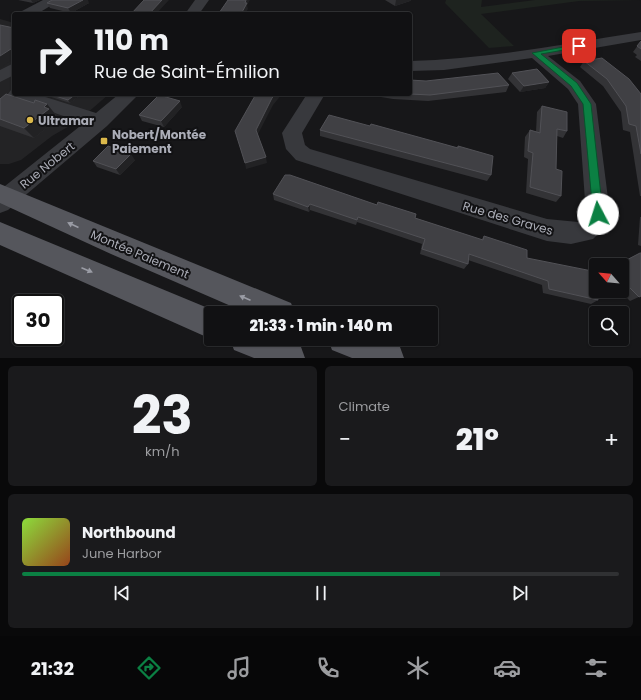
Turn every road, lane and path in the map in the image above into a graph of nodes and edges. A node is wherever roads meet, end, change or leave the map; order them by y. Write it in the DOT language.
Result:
graph roads {
  1 [pos="53,0"];
  2 [pos="202,0"];
  3 [pos="31,12"];
  4 [pos="193,12"];
  5 [pos="641,36"];
  6 [pos="535,53"];
  7 [pos="412,66"];
  8 [pos="12,69"];
  9 [pos="0,77"];
  10 [pos="12,96"];
  11 [pos="22,96"];
  12 [pos="128,96"];
  13 [pos="315,96"];
  14 [pos="0,100"];
  15 [pos="100,121"];
  16 [pos="3,197"];
  17 [pos="0,233"];
  18 [pos="264,306"];
  19 [pos="204,321"];
  20 [pos="262,346"];
  21 [pos="360,346"];
  22 [pos="290,358"];
  23 [pos="389,358"];
  1 -- 3 [label="street"];
  2 -- 4 [label="street"];
  5 -- 6 [label="street"];
  6 -- 7 [label="street"];
  6 -- 13 [label="street, Rue des Graves"];
  8 -- 9 [label="street"];
  10 -- 14 [label="street"];
  11 -- 15 [label="street"];
  12 -- 15 [label="street, Rue Nobert"];
  15 -- 16 [label="street, Rue Nobert"];
  18 -- 16 [label="main road, Montée Paiement, one-way"];
  17 -- 19 [label="main road, one-way"];
  20 -- 22 [label="main road"];
  21 -- 23 [label="main road"];
}
